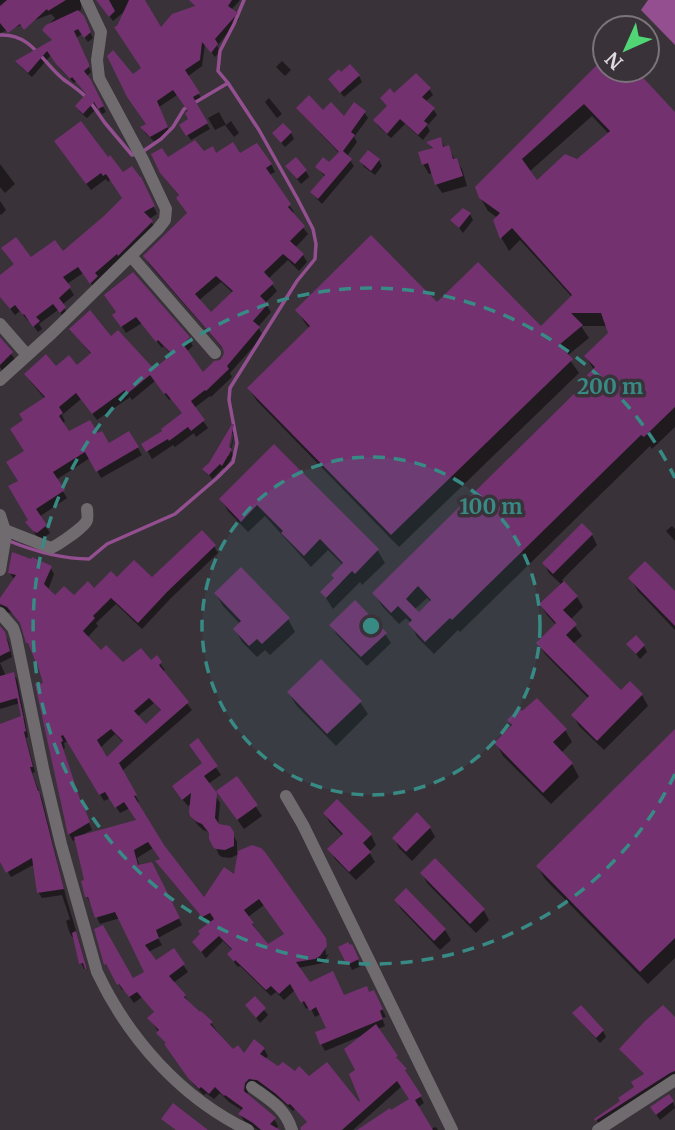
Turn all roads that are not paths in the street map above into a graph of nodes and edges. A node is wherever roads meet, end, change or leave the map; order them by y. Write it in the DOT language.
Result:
graph roads {
  1 [pos="86,0"];
  2 [pos="131,256"];
  3 [pos="0,324"];
  4 [pos="215,353"];
  5 [pos="27,355"];
  6 [pos="0,380"];
  7 [pos="87,509"];
  8 [pos="0,514"];
  9 [pos="6,532"];
  10 [pos="0,570"];
  11 [pos="0,613"];
  12 [pos="286,796"];
  13 [pos="675,1080"];
  14 [pos="252,1087"];
  15 [pos="247,1130"];
  16 [pos="292,1130"];
  17 [pos="452,1130"];
  18 [pos="598,1130"];
  1 -- 2 [label="street"];
  2 -- 4 [label="street"];
  2 -- 5 [label="street"];
  3 -- 5 [label="street"];
  5 -- 6 [label="street"];
  7 -- 9 [label="street"];
  8 -- 9 [label="street"];
  9 -- 10 [label="street"];
  11 -- 15 [label="street"];
  12 -- 17 [label="street"];
  13 -- 18 [label="street"];
  14 -- 16 [label="street"];
}
